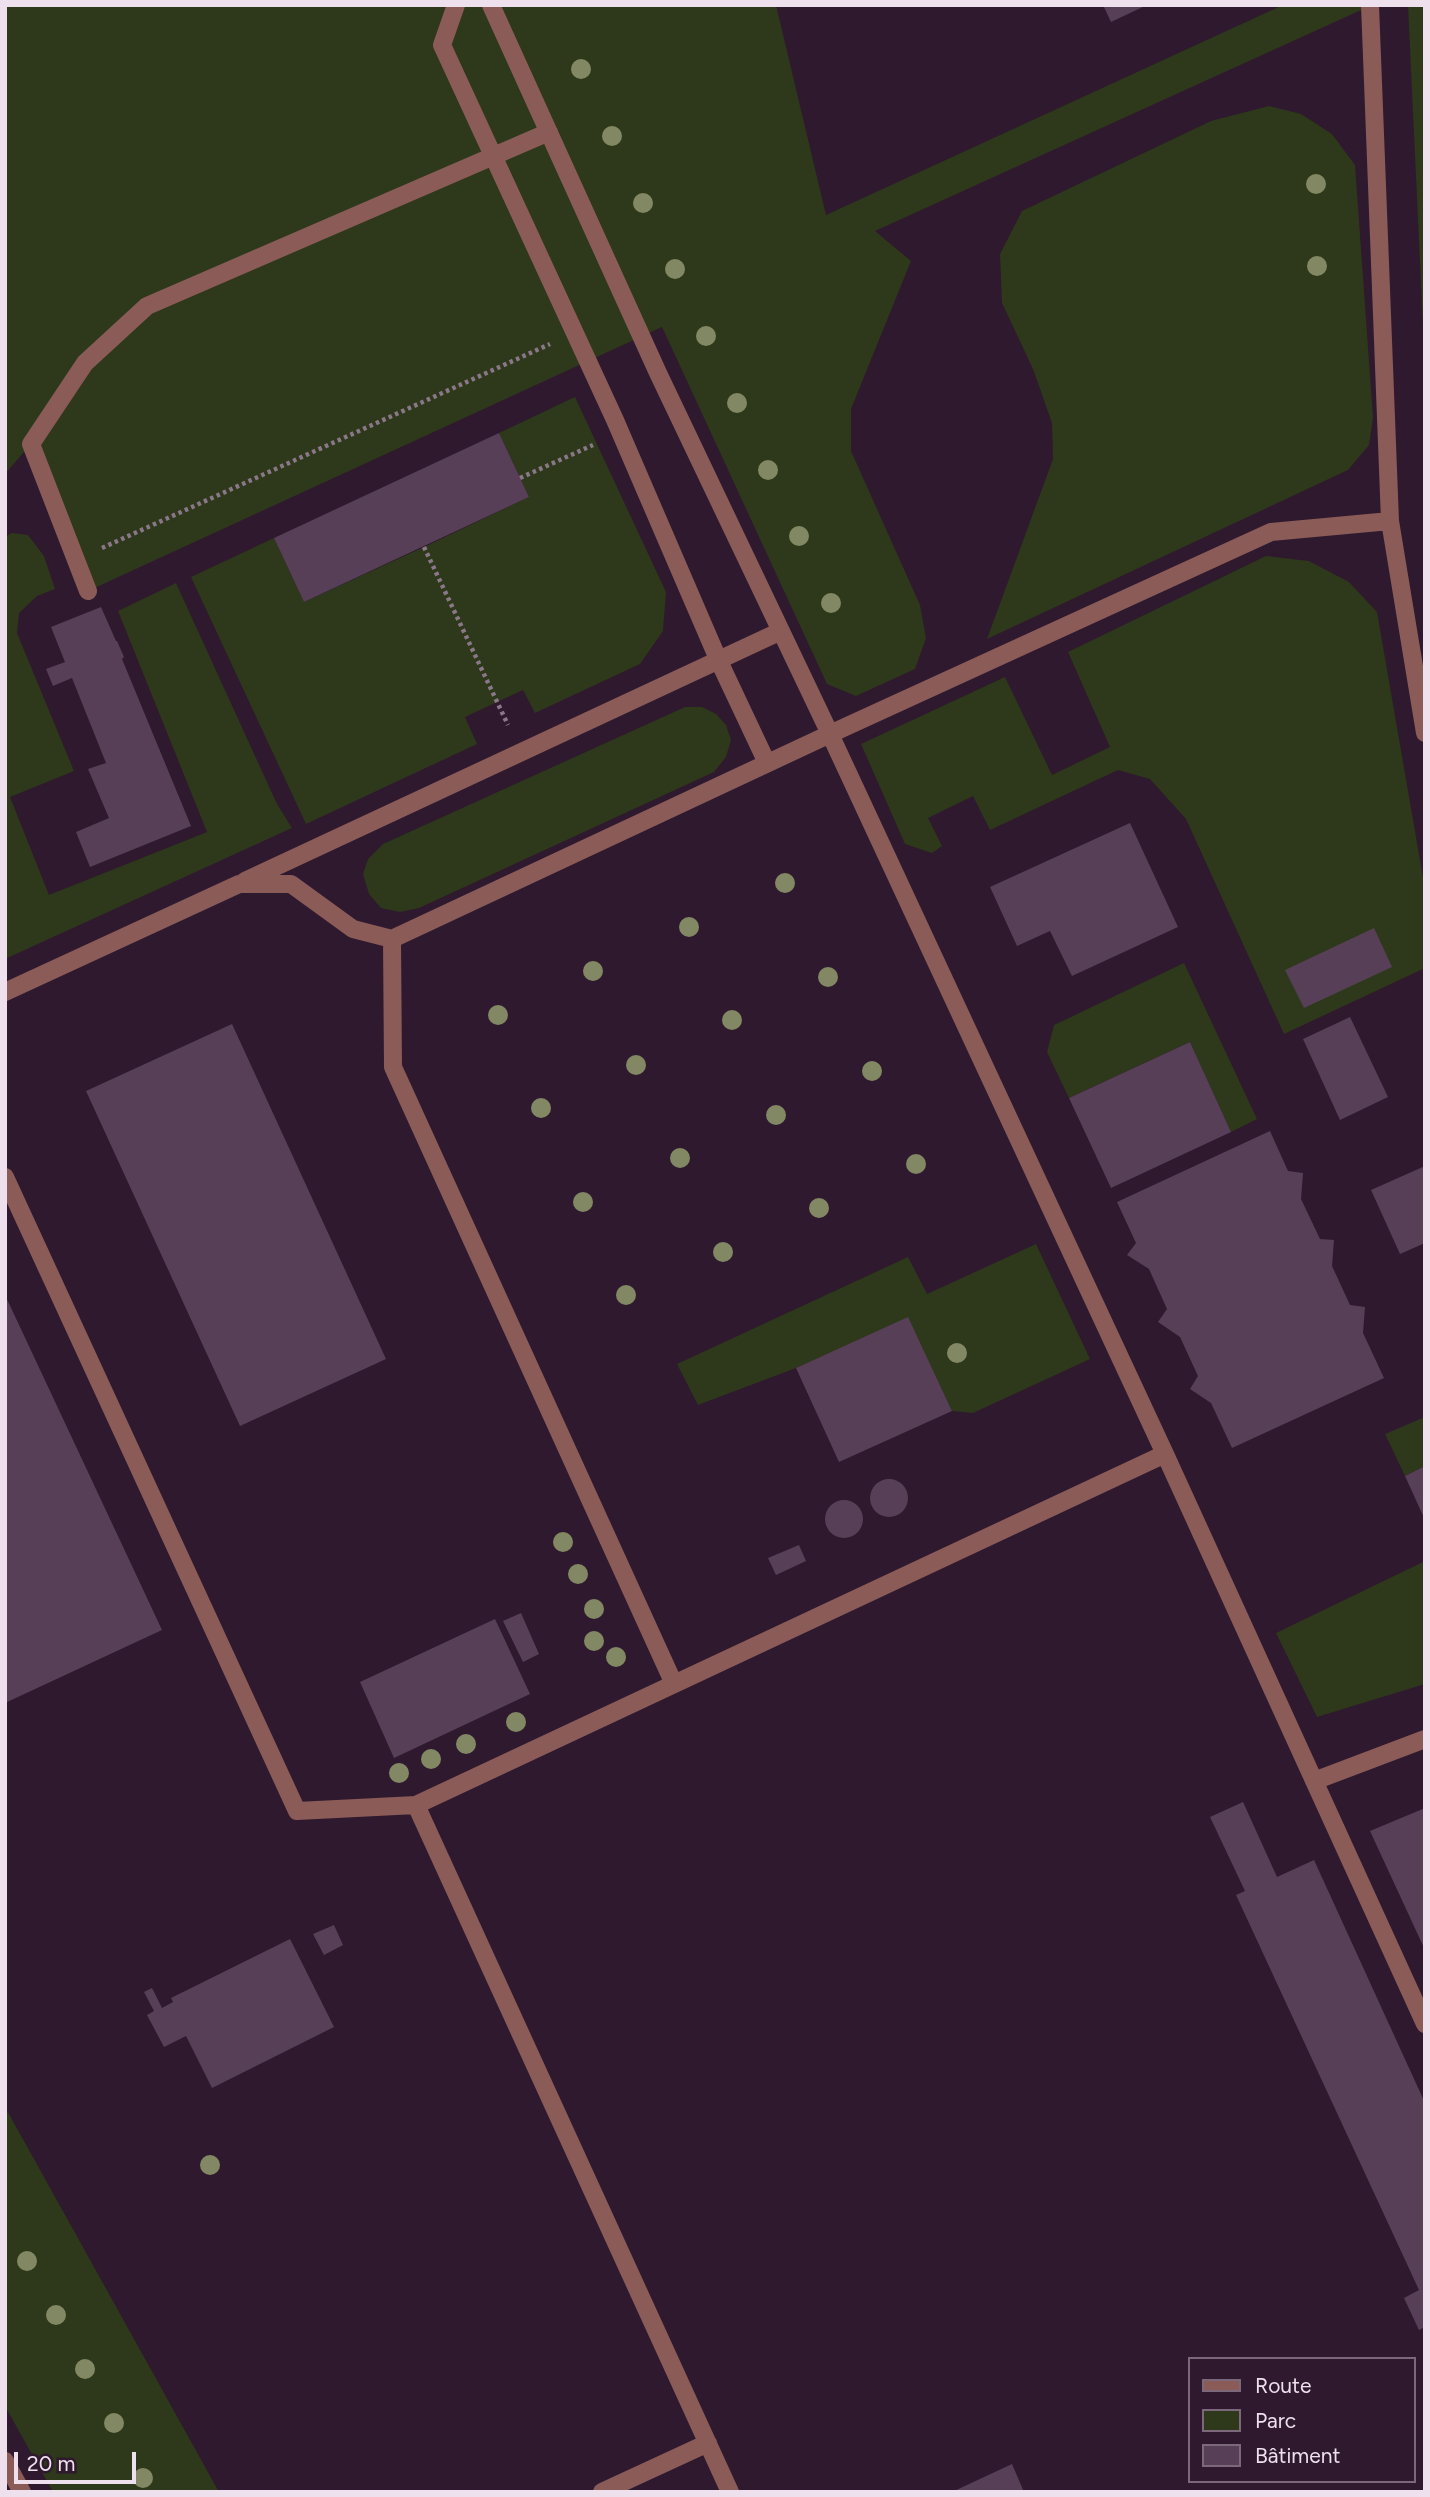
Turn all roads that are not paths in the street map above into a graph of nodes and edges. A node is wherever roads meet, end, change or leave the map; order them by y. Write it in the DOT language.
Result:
graph roads {
  1 [pos="456,5"];
  2 [pos="491,5"];
  3 [pos="1370,5"];
  4 [pos="549,132"];
  5 [pos="494,156"];
  6 [pos="1390,521"];
  7 [pos="88,591"];
  8 [pos="780,631"];
  9 [pos="718,659"];
  10 [pos="1425,733"];
  11 [pos="830,734"];
  12 [pos="767,763"];
  13 [pos="239,884"];
  14 [pos="392,939"];
  15 [pos="5,992"];
  16 [pos="5,1177"];
  17 [pos="1165,1454"];
  18 [pos="674,1684"];
  19 [pos="1425,1738"];
  20 [pos="1314,1781"];
  21 [pos="416,1805"];
  22 [pos="1425,2024"];
  23 [pos="708,2443"];
  24 [pos="5,2461"];
  25 [pos="22,2492"];
  26 [pos="602,2492"];
  27 [pos="730,2492"];
  1 -- 5 [label="lane"];
  2 -- 4 [label="lane"];
  3 -- 6 [label="lane"];
  4 -- 5 [label="lane"];
  4 -- 8 [label="lane"];
  5 -- 7 [label="lane"];
  5 -- 9 [label="lane"];
  6 -- 10 [label="lane"];
  6 -- 11 [label="lane"];
  8 -- 9 [label="lane"];
  8 -- 11 [label="lane"];
  9 -- 12 [label="lane"];
  9 -- 13 [label="lane"];
  11 -- 12 [label="lane"];
  11 -- 17 [label="lane"];
  12 -- 14 [label="lane"];
  13 -- 14 [label="lane"];
  13 -- 15 [label="lane"];
  14 -- 18 [label="lane"];
  16 -- 21 [label="lane"];
  17 -- 18 [label="lane"];
  17 -- 20 [label="lane"];
  18 -- 21 [label="lane"];
  19 -- 20 [label="lane"];
  20 -- 22 [label="lane"];
  21 -- 23 [label="lane"];
  23 -- 26 [label="lane"];
  23 -- 27 [label="lane"];
  24 -- 25 [label="lane"];
}
